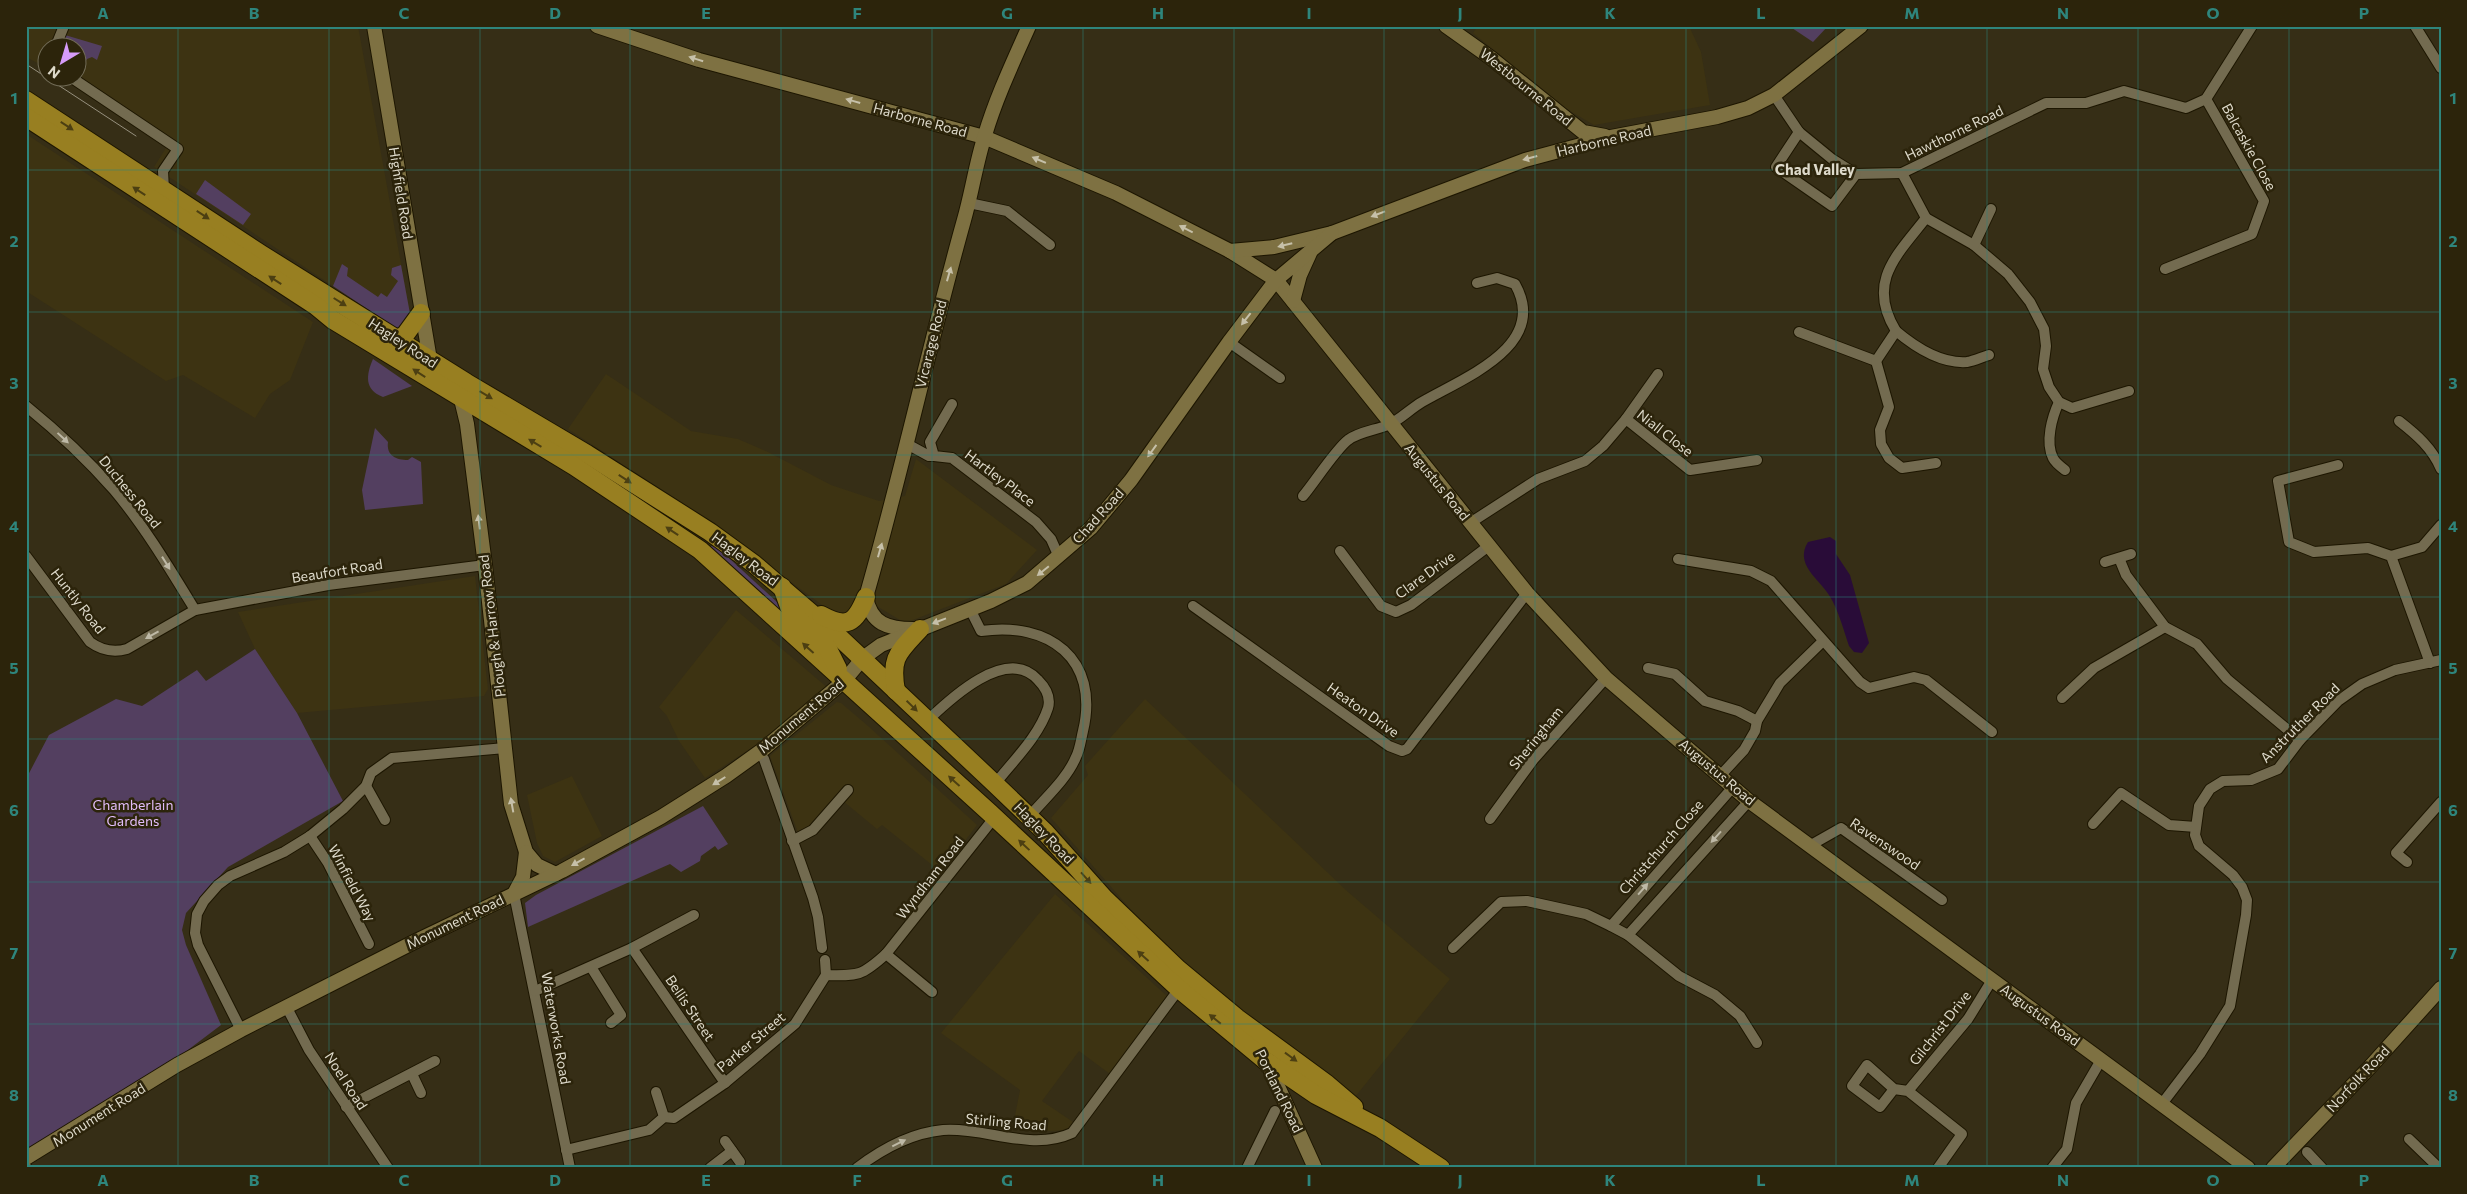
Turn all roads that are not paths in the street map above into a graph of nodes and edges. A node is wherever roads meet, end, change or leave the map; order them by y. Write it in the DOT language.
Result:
graph roads {
  1 [pos="64,26"];
  2 [pos="374,26"];
  3 [pos="597,26"];
  4 [pos="1029,26"];
  5 [pos="1446,26"];
  6 [pos="1861,26"];
  7 [pos="2252,26"];
  8 [pos="2415,26"];
  9 [pos="1849,31"];
  10 [pos="59,38"];
  11 [pos="2441,68"];
  12 [pos="87,88"];
  13 [pos="1774,95"];
  14 [pos="2206,99"];
  15 [pos="26,100"];
  16 [pos="26,117"];
  17 [pos="1583,132"];
  18 [pos="1799,132"];
  19 [pos="984,137"];
  20 [pos="1611,137"];
  21 [pos="1577,146"];
  22 [pos="163,171"];
  23 [pos="1856,174"];
  24 [pos="1902,174"];
  25 [pos="144,176"];
  26 [pos="164,190"];
  27 [pos="969,203"];
  28 [pos="1991,209"];
  29 [pos="1926,218"];
  30 [pos="1332,233"];
  31 [pos="1050,245"];
  32 [pos="1974,246"];
  33 [pos="1312,248"];
  34 [pos="1230,251"];
  35 [pos="2165,269"];
  36 [pos="1477,283"];
  37 [pos="1284,291"];
  38 [pos="421,313"];
  39 [pos="1896,330"];
  40 [pos="1800,332"];
  41 [pos="397,338"];
  42 [pos="1229,342"];
  43 [pos="1989,355"];
  44 [pos="430,360"];
  45 [pos="1876,361"];
  46 [pos="1658,374"];
  47 [pos="1280,378"];
  48 [pos="461,390"];
  49 [pos="2129,392"];
  50 [pos="2059,402"];
  51 [pos="952,404"];
  52 [pos="26,406"];
  53 [pos="1626,418"];
  54 [pos="2399,421"];
  55 [pos="1390,424"];
  56 [pos="907,444"];
  57 [pos="934,456"];
  58 [pos="1757,460"];
  59 [pos="1936,463"];
  60 [pos="2338,465"];
  61 [pos="2441,469"];
  62 [pos="2065,470"];
  63 [pos="1303,496"];
  64 [pos="1470,523"];
  65 [pos="2441,525"];
  66 [pos="710,532"];
  67 [pos="1490,544"];
  68 [pos="700,550"];
  69 [pos="1340,551"];
  70 [pos="2131,554"];
  71 [pos="26,556"];
  72 [pos="2391,556"];
  73 [pos="1059,557"];
  74 [pos="2119,558"];
  75 [pos="1678,559"];
  76 [pos="2105,562"];
  77 [pos="485,565"];
  78 [pos="782,586"];
  79 [pos="1527,593"];
  80 [pos="866,597"];
  81 [pos="1193,606"];
  82 [pos="970,609"];
  83 [pos="195,610"];
  84 [pos="809,610"];
  85 [pos="2165,627"];
  86 [pos="920,629"];
  87 [pos="1822,642"];
  88 [pos="863,658"];
  89 [pos="2436,662"];
  90 [pos="1648,668"];
  91 [pos="1606,678"];
  92 [pos="844,681"];
  93 [pos="896,691"];
  94 [pos="2062,698"];
  95 [pos="927,721"];
  96 [pos="1757,721"];
  97 [pos="1992,732"];
  98 [pos="2300,740"];
  99 [pos="505,748"];
  100 [pos="758,752"];
  101 [pos="1720,776"];
  102 [pos="995,784"];
  103 [pos="366,786"];
  104 [pos="1732,787"];
  105 [pos="848,790"];
  106 [pos="1749,801"];
  107 [pos="2441,802"];
  108 [pos="992,815"];
  109 [pos="1030,817"];
  110 [pos="1490,819"];
  111 [pos="386,820"];
  112 [pos="2093,824"];
  113 [pos="2196,827"];
  114 [pos="310,836"];
  115 [pos="792,841"];
  116 [pos="1811,845"];
  117 [pos="526,852"];
  118 [pos="2407,862"];
  119 [pos="556,874"];
  120 [pos="514,894"];
  121 [pos="1942,900"];
  122 [pos="694,915"];
  123 [pos="1611,926"];
  124 [pos="1628,936"];
  125 [pos="369,944"];
  126 [pos="632,948"];
  127 [pos="822,948"];
  128 [pos="1453,948"];
  129 [pos="886,954"];
  130 [pos="825,960"];
  131 [pos="591,967"];
  132 [pos="826,975"];
  133 [pos="1992,980"];
  134 [pos="2441,988"];
  135 [pos="1179,989"];
  136 [pos="535,991"];
  137 [pos="932,992"];
  138 [pos="286,1006"];
  139 [pos="1237,1018"];
  140 [pos="611,1023"];
  141 [pos="240,1030"];
  142 [pos="1757,1043"];
  143 [pos="2102,1060"];
  144 [pos="435,1061"];
  145 [pos="1266,1061"];
  146 [pos="412,1074"];
  147 [pos="724,1083"];
  148 [pos="1894,1089"];
  149 [pos="1908,1091"];
  150 [pos="656,1092"];
  151 [pos="421,1093"];
  152 [pos="2161,1105"];
  153 [pos="346,1107"];
  154 [pos="1275,1111"];
  155 [pos="664,1117"];
  156 [pos="1380,1128"];
  157 [pos="2409,1139"];
  158 [pos="724,1141"];
  159 [pos="566,1150"];
  160 [pos="732,1151"];
  161 [pos="2307,1152"];
  162 [pos="26,1158"];
  163 [pos="740,1162"];
  164 [pos="388,1168"];
  165 [pos="570,1168"];
  166 [pos="710,1168"];
  167 [pos="857,1168"];
  168 [pos="1247,1168"];
  169 [pos="1315,1168"];
  170 [pos="1442,1168"];
  171 [pos="1938,1168"];
  172 [pos="2052,1168"];
  173 [pos="2248,1168"];
  174 [pos="2273,1168"];
  175 [pos="2322,1168"];
  176 [pos="2439,1168"];
  1 -- 10 [label="street"];
  2 -- 38 [label="main road, Highfield Road"];
  19 -- 3 [label="main road, Harborne Road, one-way"];
  4 -- 19 [label="main road, Vicarage Road"];
  5 -- 17 [label="main road, Westbourne Road"];
  6 -- 9 [label="main road, Harborne Road"];
  7 -- 14 [label="street"];
  8 -- 11 [label="street"];
  9 -- 13 [label="main road, Harborne Road"];
  12 -- 22 [label="street"];
  13 -- 18 [label="street"];
  13 -- 20 [label="main road, Harborne Road"];
  14 -- 24 [label="street, Hawthorne Road"];
  14 -- 35 [label="street, Balcaskie Close"];
  15 -- 25 [label="highway, Hagley Road, one-way"];
  48 -- 16 [label="highway, Hagley Road, one-way"];
  17 -- 20 [label="main road, Westbourne Road"];
  17 -- 21 [label="main road"];
  18 -- 23 [label="street"];
  18 -- 23 [label="street"];
  19 -- 27 [label="main road, Vicarage Road"];
  34 -- 19 [label="main road, Harborne Road, one-way"];
  20 -- 21 [label="main road, Harborne Road"];
  21 -- 30 [label="main road, Harborne Road, one-way"];
  22 -- 25 [label="street"];
  22 -- 26 [label="street"];
  23 -- 24 [label="street, Hawthorne Road"];
  24 -- 29 [label="street"];
  25 -- 26 [label="highway, Hagley Road"];
  26 -- 41 [label="highway, Hagley Road, one-way"];
  27 -- 31 [label="street"];
  56 -- 27 [label="main road, Vicarage Road, one-way"];
  28 -- 32 [label="street"];
  29 -- 32 [label="street"];
  29 -- 39 [label="street"];
  30 -- 33 [label="main road, Harborne Road"];
  30 -- 34 [label="main road, Harborne Road, one-way"];
  32 -- 50 [label="street"];
  33 -- 37 [label="main road, Harborne Road"];
  33 -- 37 [label="main road, Harborne Road"];
  34 -- 37 [label="main road, Harborne Road"];
  36 -- 55 [label="street"];
  37 -- 42 [label="main road, Chad Road, one-way"];
  37 -- 55 [label="main road, Augustus Road"];
  38 -- 41 [label="highway"];
  38 -- 44 [label="main road, Highfield Road"];
  39 -- 43 [label="street"];
  39 -- 45 [label="street"];
  40 -- 45 [label="street"];
  41 -- 44 [label="highway, Hagley Road"];
  42 -- 47 [label="street"];
  42 -- 73 [label="main road, Chad Road, one-way"];
  44 -- 48 [label="highway, Hagley Road"];
  45 -- 59 [label="street"];
  46 -- 53 [label="street"];
  48 -- 66 [label="highway, Hagley Road, one-way"];
  68 -- 48 [label="highway, Hagley Road, one-way"];
  77 -- 48 [label="main road, Plough & Harrow Road, one-way"];
  49 -- 50 [label="street"];
  50 -- 62 [label="street"];
  51 -- 57 [label="street"];
  52 -- 83 [label="street, Duchess Road, one-way"];
  53 -- 58 [label="street, Niall Close"];
  53 -- 64 [label="street, Niall Close"];
  54 -- 61 [label="street"];
  55 -- 63 [label="street"];
  55 -- 64 [label="main road, Augustus Road"];
  56 -- 57 [label="street, Hartley Place"];
  80 -- 56 [label="main road, Vicarage Road, one-way"];
  57 -- 73 [label="street, Hartley Place"];
  60 -- 72 [label="street"];
  64 -- 67 [label="main road, Augustus Road"];
  65 -- 72 [label="street"];
  66 -- 68 [label="highway"];
  66 -- 78 [label="highway, Hagley Road"];
  67 -- 69 [label="street, Clare Drive"];
  67 -- 79 [label="main road, Augustus Road"];
  92 -- 68 [label="highway, Hagley Road, one-way"];
  70 -- 74 [label="street"];
  83 -- 71 [label="street, Huntly Road, one-way"];
  72 -- 89 [label="street"];
  73 -- 82 [label="main road, Chad Road, one-way"];
  74 -- 76 [label="street"];
  74 -- 85 [label="street"];
  75 -- 87 [label="street"];
  77 -- 83 [label="street, Beaufort Road"];
  77 -- 99 [label="main road, Plough & Harrow Road"];
  78 -- 84 [label="highway, Hagley Road"];
  78 -- 92 [label="highway"];
  79 -- 81 [label="street, Heaton Drive"];
  79 -- 91 [label="main road, Augustus Road"];
  80 -- 84 [label="highway"];
  80 -- 86 [label="main road"];
  82 -- 86 [label="main road, Chad Road, one-way"];
  82 -- 109 [label="street"];
  84 -- 88 [label="highway, Hagley Road"];
  85 -- 94 [label="street"];
  85 -- 98 [label="street"];
  86 -- 88 [label="main road, Chad Road"];
  86 -- 93 [label="highway"];
  87 -- 96 [label="street"];
  87 -- 97 [label="street"];
  88 -- 92 [label="main road, Monument Road"];
  88 -- 93 [label="highway, Hagley Road"];
  89 -- 98 [label="street, Anstruther Road"];
  90 -- 96 [label="street"];
  91 -- 101 [label="main road, Augustus Road"];
  91 -- 110 [label="street, Sheringham"];
  92 -- 100 [label="main road, Monument Road"];
  108 -- 92 [label="highway, Hagley Road, one-way"];
  93 -- 95 [label="highway, Hagley Road, one-way"];
  95 -- 102 [label="highway, Hagley Road"];
  95 -- 102 [label="street"];
  96 -- 101 [label="street"];
  98 -- 113 [label="street, Anstruther Road"];
  99 -- 103 [label="street"];
  117 -- 99 [label="main road, Plough & Harrow Road, one-way"];
  100 -- 115 [label="street"];
  100 -- 119 [label="main road, Monument Road, one-way"];
  101 -- 104 [label="main road, Augustus Road"];
  102 -- 108 [label="highway"];
  102 -- 109 [label="highway, Hagley Road"];
  103 -- 111 [label="street"];
  103 -- 114 [label="street"];
  104 -- 106 [label="main road, Augustus Road"];
  123 -- 104 [label="street, Christchurch Close, one-way"];
  105 -- 115 [label="street"];
  106 -- 116 [label="main road, Augustus Road"];
  106 -- 124 [label="street, one-way"];
  107 -- 118 [label="street"];
  108 -- 129 [label="street, Wyndham Road"];
  135 -- 108 [label="highway, Hagley Road, one-way"];
  109 -- 139 [label="highway, Hagley Road, one-way"];
  112 -- 113 [label="street"];
  113 -- 152 [label="street, Anstruther Road"];
  114 -- 125 [label="street, Winfield Way"];
  114 -- 141 [label="street"];
  115 -- 127 [label="street"];
  116 -- 121 [label="street, Ravenswood"];
  116 -- 133 [label="main road, Augustus Road"];
  117 -- 119 [label="main road"];
  117 -- 120 [label="main road, Plough & Harrow Road"];
  119 -- 120 [label="main road, Monument Road"];
  120 -- 136 [label="street, Waterworks Road"];
  120 -- 138 [label="main road, Monument Road"];
  122 -- 126 [label="street"];
  123 -- 124 [label="street"];
  123 -- 128 [label="street"];
  124 -- 142 [label="street"];
  126 -- 131 [label="street"];
  126 -- 147 [label="street, Bellis Street"];
  129 -- 132 [label="street, Wyndham Road"];
  129 -- 137 [label="street"];
  130 -- 132 [label="street"];
  131 -- 136 [label="street"];
  131 -- 140 [label="street"];
  132 -- 147 [label="street, Parker Street"];
  133 -- 143 [label="main road, Augustus Road"];
  133 -- 149 [label="street, Gilchrist Drive"];
  134 -- 174 [label="main road, Norfolk Road"];
  145 -- 135 [label="highway, Hagley Road, one-way"];
  167 -- 135 [label="street, Stirling Road, one-way"];
  136 -- 159 [label="street, Waterworks Road"];
  138 -- 141 [label="main road, Monument Road"];
  138 -- 153 [label="street, Noel Road"];
  139 -- 145 [label="main road, Portland Road"];
  139 -- 156 [label="highway, Hagley Road, one-way"];
  141 -- 162 [label="main road, Monument Road"];
  143 -- 152 [label="main road, Augustus Road"];
  143 -- 172 [label="street"];
  144 -- 146 [label="street"];
  145 -- 156 [label="highway, Hagley Road"];
  145 -- 169 [label="main road, Portland Road"];
  146 -- 151 [label="street"];
  146 -- 153 [label="street"];
  147 -- 155 [label="street, Parker Street"];
  148 -- 149 [label="street"];
  149 -- 171 [label="street"];
  150 -- 155 [label="street"];
  152 -- 173 [label="main road, Augustus Road"];
  153 -- 164 [label="street, Noel Road"];
  154 -- 168 [label="street"];
  155 -- 159 [label="street, Parker Street"];
  156 -- 170 [label="highway, Hagley Road"];
  157 -- 176 [label="street"];
  158 -- 160 [label="street"];
  159 -- 165 [label="street, Waterworks Road"];
  160 -- 163 [label="street"];
  160 -- 166 [label="street"];
  161 -- 175 [label="street"];
}
